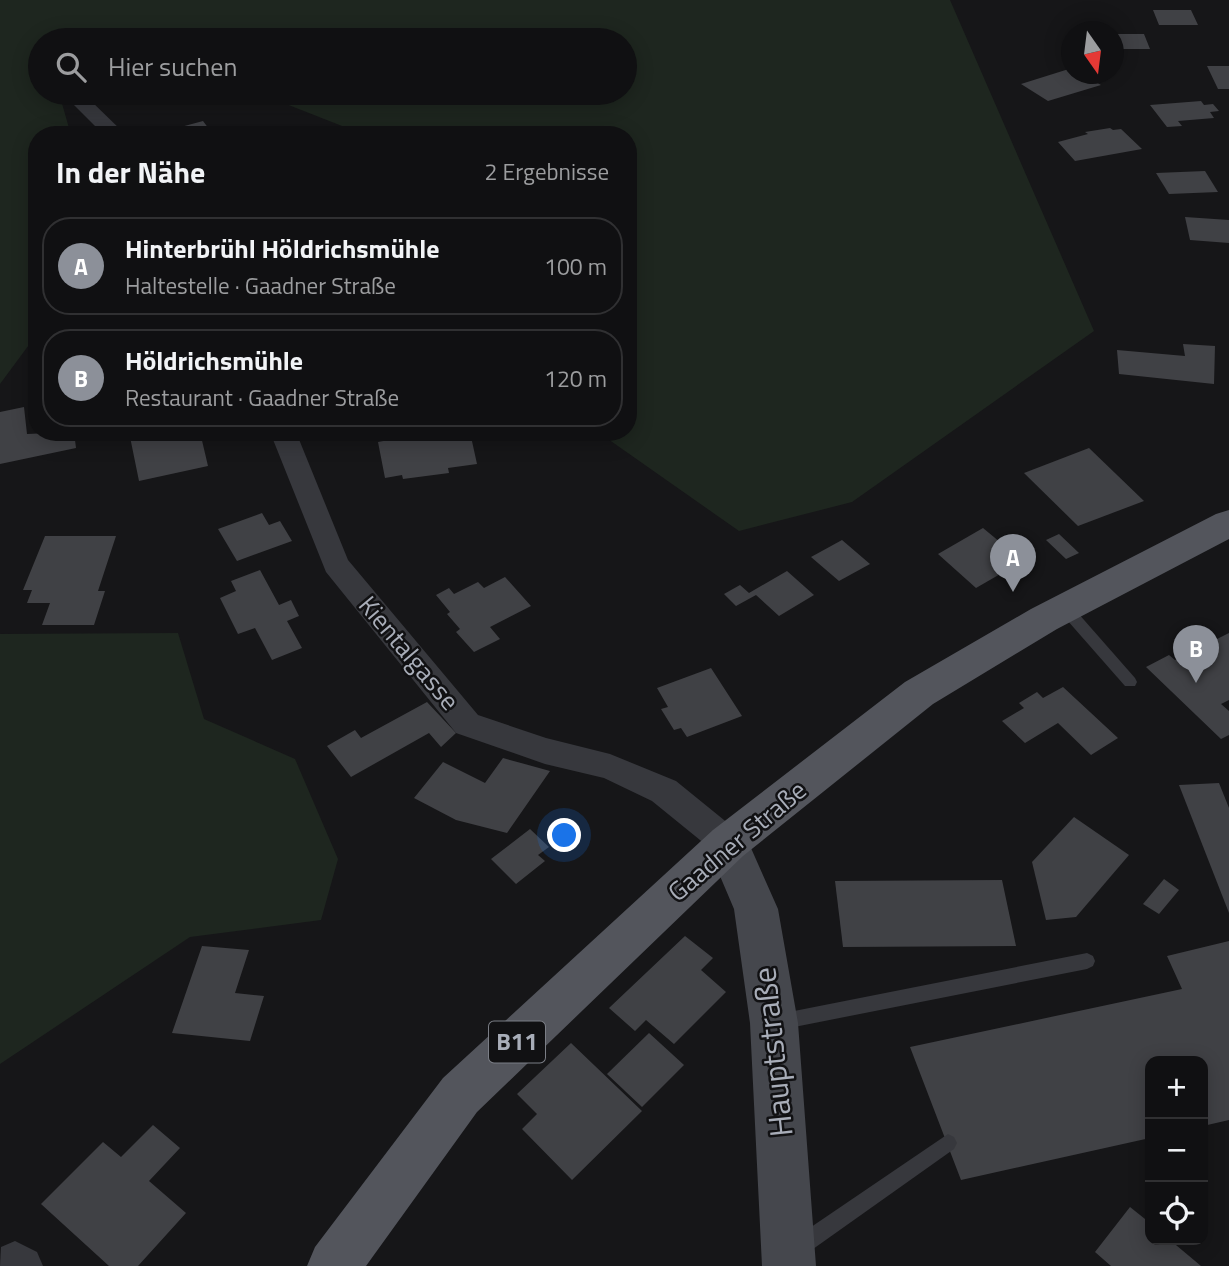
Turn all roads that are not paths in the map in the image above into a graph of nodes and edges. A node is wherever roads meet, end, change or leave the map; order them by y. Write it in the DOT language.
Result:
graph roads {
  1 [pos="84,105"];
  2 [pos="106,126"];
  3 [pos="287,441"];
  4 [pos="1229,523"];
  5 [pos="1065,608"];
  6 [pos="1129,682"];
  7 [pos="728,843"];
  8 [pos="1087,961"];
  9 [pos="774,1023"];
  10 [pos="948,1143"];
  11 [pos="795,1260"];
  12 [pos="334,1266"];
  1 -- 2 [label="street"];
  3 -- 7 [label="street, Kientalgasse"];
  4 -- 5 [label="main road, Gaadner Straße / B11"];
  5 -- 6 [label="lane"];
  5 -- 7 [label="main road, Gaadner Straße / B11"];
  7 -- 9 [label="main road, Hauptstraße"];
  7 -- 12 [label="main road, Gaadner Straße / B11"];
  8 -- 9 [label="lane"];
  9 -- 11 [label="main road, Hauptstraße"];
  10 -- 11 [label="lane"];
}
